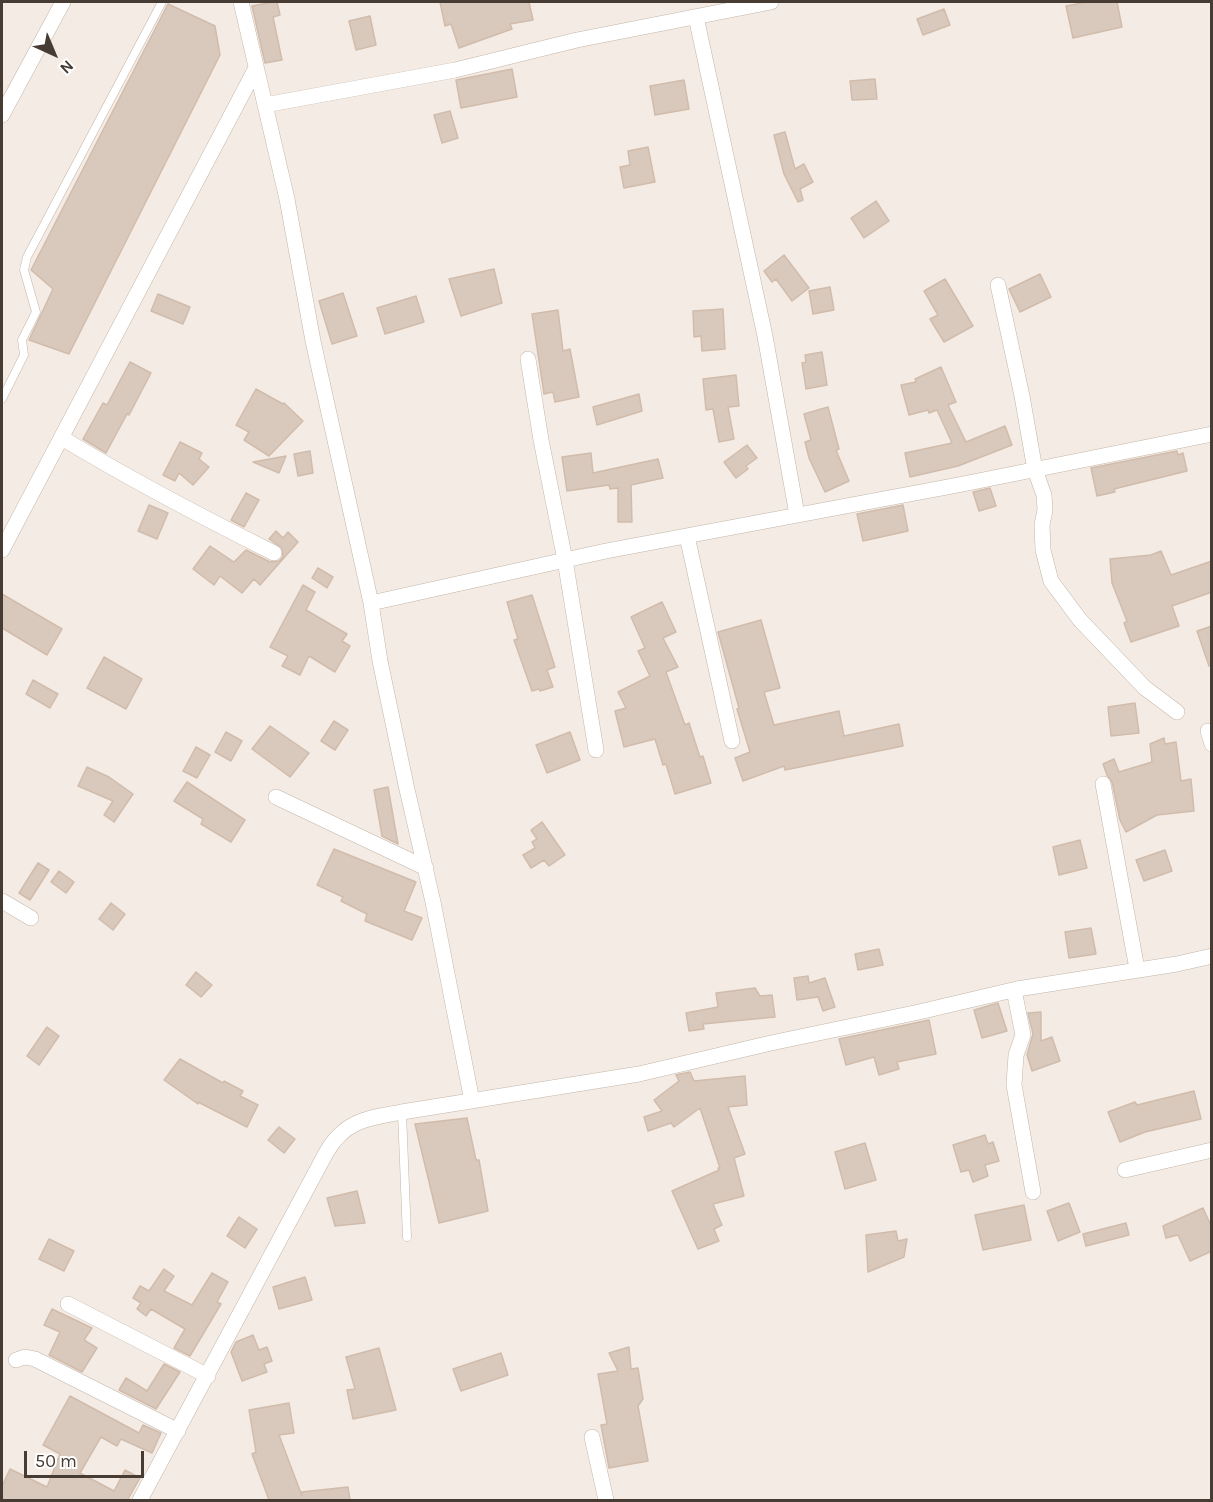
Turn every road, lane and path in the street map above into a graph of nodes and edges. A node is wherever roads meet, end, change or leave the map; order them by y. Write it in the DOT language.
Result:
graph roads {
  1 [pos="63,2"];
  2 [pos="162,2"];
  3 [pos="242,2"];
  4 [pos="771,2"];
  5 [pos="696,17"];
  6 [pos="256,68"];
  7 [pos="265,105"];
  8 [pos="2,115"];
  9 [pos="998,285"];
  10 [pos="528,359"];
  11 [pos="2,399"];
  12 [pos="1212,434"];
  13 [pos="62,438"];
  14 [pos="1035,470"];
  15 [pos="797,515"];
  16 [pos="687,536"];
  17 [pos="2,550"];
  18 [pos="274,553"];
  19 [pos="565,560"];
  20 [pos="371,603"];
  21 [pos="1177,712"];
  22 [pos="732,741"];
  23 [pos="596,750"];
  24 [pos="1103,784"];
  25 [pos="276,797"];
  26 [pos="426,868"];
  27 [pos="2,901"];
  28 [pos="31,918"];
  29 [pos="1212,956"];
  30 [pos="1137,969"];
  31 [pos="1014,990"];
  32 [pos="472,1101"];
  33 [pos="402,1112"];
  34 [pos="1212,1150"];
  35 [pos="1125,1170"];
  36 [pos="1033,1192"];
  37 [pos="408,1237"];
  38 [pos="68,1304"];
  39 [pos="16,1360"];
  40 [pos="208,1376"];
  41 [pos="178,1431"];
  42 [pos="592,1437"];
  43 [pos="140,1500"];
  44 [pos="606,1500"];
  1 -- 8 [label="street"];
  2 -- 11 [label="lane"];
  3 -- 6 [label="street"];
  4 -- 5 [label="street"];
  5 -- 7 [label="street"];
  5 -- 15 [label="street"];
  6 -- 7 [label="street"];
  6 -- 13 [label="street"];
  7 -- 20 [label="street"];
  9 -- 14 [label="street"];
  10 -- 19 [label="street"];
  12 -- 14 [label="street"];
  13 -- 17 [label="street"];
  13 -- 18 [label="street"];
  14 -- 15 [label="street"];
  14 -- 21 [label="street"];
  15 -- 16 [label="street"];
  16 -- 19 [label="street"];
  16 -- 22 [label="street"];
  19 -- 20 [label="street"];
  19 -- 23 [label="street"];
  20 -- 26 [label="street"];
  24 -- 30 [label="street"];
  25 -- 26 [label="street"];
  26 -- 32 [label="street"];
  27 -- 28 [label="street"];
  29 -- 30 [label="street"];
  30 -- 31 [label="street"];
  31 -- 32 [label="street"];
  31 -- 36 [label="street"];
  32 -- 33 [label="street"];
  33 -- 37 [label="lane"];
  33 -- 40 [label="street"];
  34 -- 35 [label="street"];
  38 -- 40 [label="street"];
  39 -- 41 [label="street"];
  40 -- 41 [label="street"];
  41 -- 43 [label="street"];
  42 -- 44 [label="street"];
}
